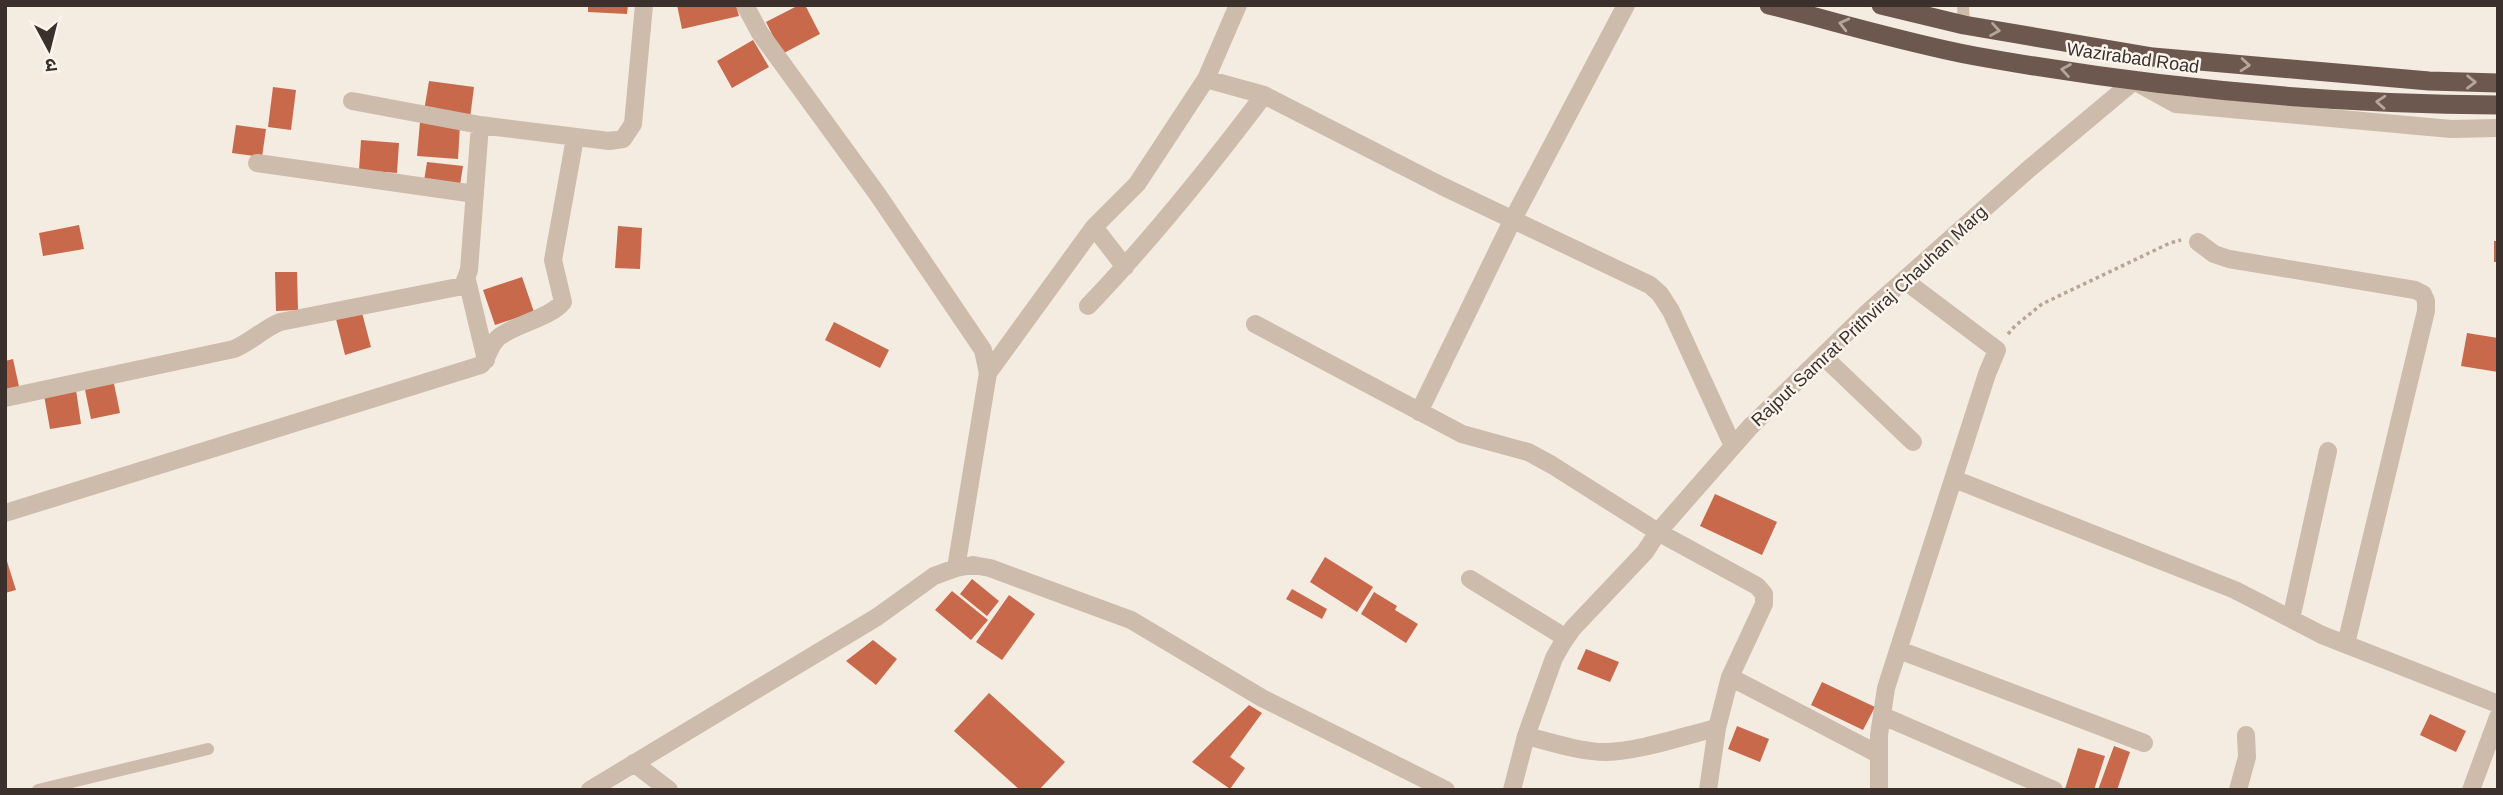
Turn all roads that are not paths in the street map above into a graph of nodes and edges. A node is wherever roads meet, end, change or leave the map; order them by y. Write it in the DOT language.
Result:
graph roads {
  1 [pos="644,5"];
  2 [pos="745,5"];
  3 [pos="1238,5"];
  4 [pos="1626,5"];
  5 [pos="1769,5"];
  6 [pos="1881,5"];
  7 [pos="1964,15"];
  8 [pos="2134,53"];
  9 [pos="1206,79"];
  10 [pos="2134,81"];
  11 [pos="2498,83"];
  12 [pos="1264,95"];
  13 [pos="352,101"];
  14 [pos="2498,105"];
  15 [pos="480,125"];
  16 [pos="2498,128"];
  17 [pos="575,138"];
  18 [pos="257,163"];
  19 [pos="475,194"];
  20 [pos="1513,219"];
  21 [pos="1094,227"];
  22 [pos="2197,242"];
  23 [pos="1125,267"];
  24 [pos="467,280"];
  25 [pos="1904,280"];
  26 [pos="1088,306"];
  27 [pos="1255,324"];
  28 [pos="1823,356"];
  29 [pos="486,360"];
  30 [pos="988,373"];
  31 [pos="5,398"];
  32 [pos="1419,412"];
  33 [pos="1913,442"];
  34 [pos="1733,446"];
  35 [pos="2328,451"];
  36 [pos="1954,479"];
  37 [pos="5,513"];
  38 [pos="1658,531"];
  39 [pos="956,568"];
  40 [pos="1470,579"];
  41 [pos="2291,619"];
  42 [pos="1566,638"];
  43 [pos="2346,645"];
  44 [pos="1899,650"];
  45 [pos="1730,677"];
  46 [pos="2498,704"];
  47 [pos="1883,716"];
  48 [pos="2498,717"];
  49 [pos="1717,728"];
  50 [pos="2246,735"];
  51 [pos="1526,736"];
  52 [pos="2144,743"];
  53 [pos="208,750"];
  54 [pos="1878,754"];
  55 [pos="634,763"];
  56 [pos="38,790"];
  57 [pos="590,790"];
  58 [pos="669,790"];
  59 [pos="1446,790"];
  60 [pos="1512,790"];
  61 [pos="1708,790"];
  62 [pos="1879,790"];
  63 [pos="2054,790"];
  64 [pos="2238,790"];
  65 [pos="2471,790"];
  1 -- 17 [label="street"];
  2 -- 30 [label="street"];
  3 -- 9 [label="street"];
  4 -- 20 [label="street"];
  10 -- 5 [label="highway, Wazirabad Road, one-way"];
  6 -- 7 [label="highway, Wazirabad Road"];
  7 -- 8 [label="highway, Wazirabad Road, one-way"];
  8 -- 10 [label="street"];
  8 -- 11 [label="highway, Wazirabad Road, one-way"];
  9 -- 12 [label="street"];
  9 -- 21 [label="street"];
  14 -- 10 [label="highway, Wazirabad Road, one-way"];
  10 -- 16 [label="street"];
  10 -- 25 [label="street, Rajput Samrat Prithviraj Chauhan Marg"];
  12 -- 20 [label="street"];
  12 -- 23 [label="street"];
  13 -- 15 [label="street"];
  15 -- 17 [label="street"];
  15 -- 19 [label="street"];
  17 -- 29 [label="street"];
  18 -- 19 [label="street"];
  19 -- 24 [label="street"];
  20 -- 32 [label="street"];
  20 -- 34 [label="street"];
  21 -- 23 [label="street"];
  21 -- 30 [label="street"];
  22 -- 43 [label="street"];
  23 -- 26 [label="street"];
  24 -- 29 [label="street"];
  24 -- 31 [label="street"];
  25 -- 28 [label="street, Rajput Samrat Prithviraj Chauhan Marg"];
  25 -- 36 [label="street"];
  27 -- 32 [label="street"];
  28 -- 33 [label="street"];
  28 -- 34 [label="street, Rajput Samrat Prithviraj Chauhan Marg"];
  29 -- 37 [label="street"];
  30 -- 39 [label="street"];
  32 -- 38 [label="street"];
  34 -- 38 [label="street, Rajput Samrat Prithviraj Chauhan Marg"];
  35 -- 41 [label="street"];
  36 -- 41 [label="street"];
  36 -- 44 [label="street"];
  38 -- 42 [label="street, Rajput Samrat Prithviraj Chauhan Marg"];
  38 -- 45 [label="street"];
  39 -- 55 [label="street"];
  39 -- 59 [label="street"];
  40 -- 42 [label="street"];
  41 -- 43 [label="street"];
  42 -- 51 [label="street, Rajput Samrat Prithviraj Chauhan Marg"];
  43 -- 46 [label="street"];
  44 -- 47 [label="street"];
  44 -- 52 [label="street"];
  45 -- 49 [label="street"];
  45 -- 54 [label="street"];
  47 -- 54 [label="street"];
  47 -- 63 [label="street"];
  48 -- 65 [label="street"];
  49 -- 51 [label="street"];
  49 -- 61 [label="street"];
  50 -- 64 [label="street"];
  51 -- 60 [label="street, Rajput Samrat Prithviraj Chauhan Marg"];
  53 -- 56 [label="lane"];
  54 -- 62 [label="street"];
  55 -- 57 [label="street"];
  55 -- 58 [label="street"];
}
